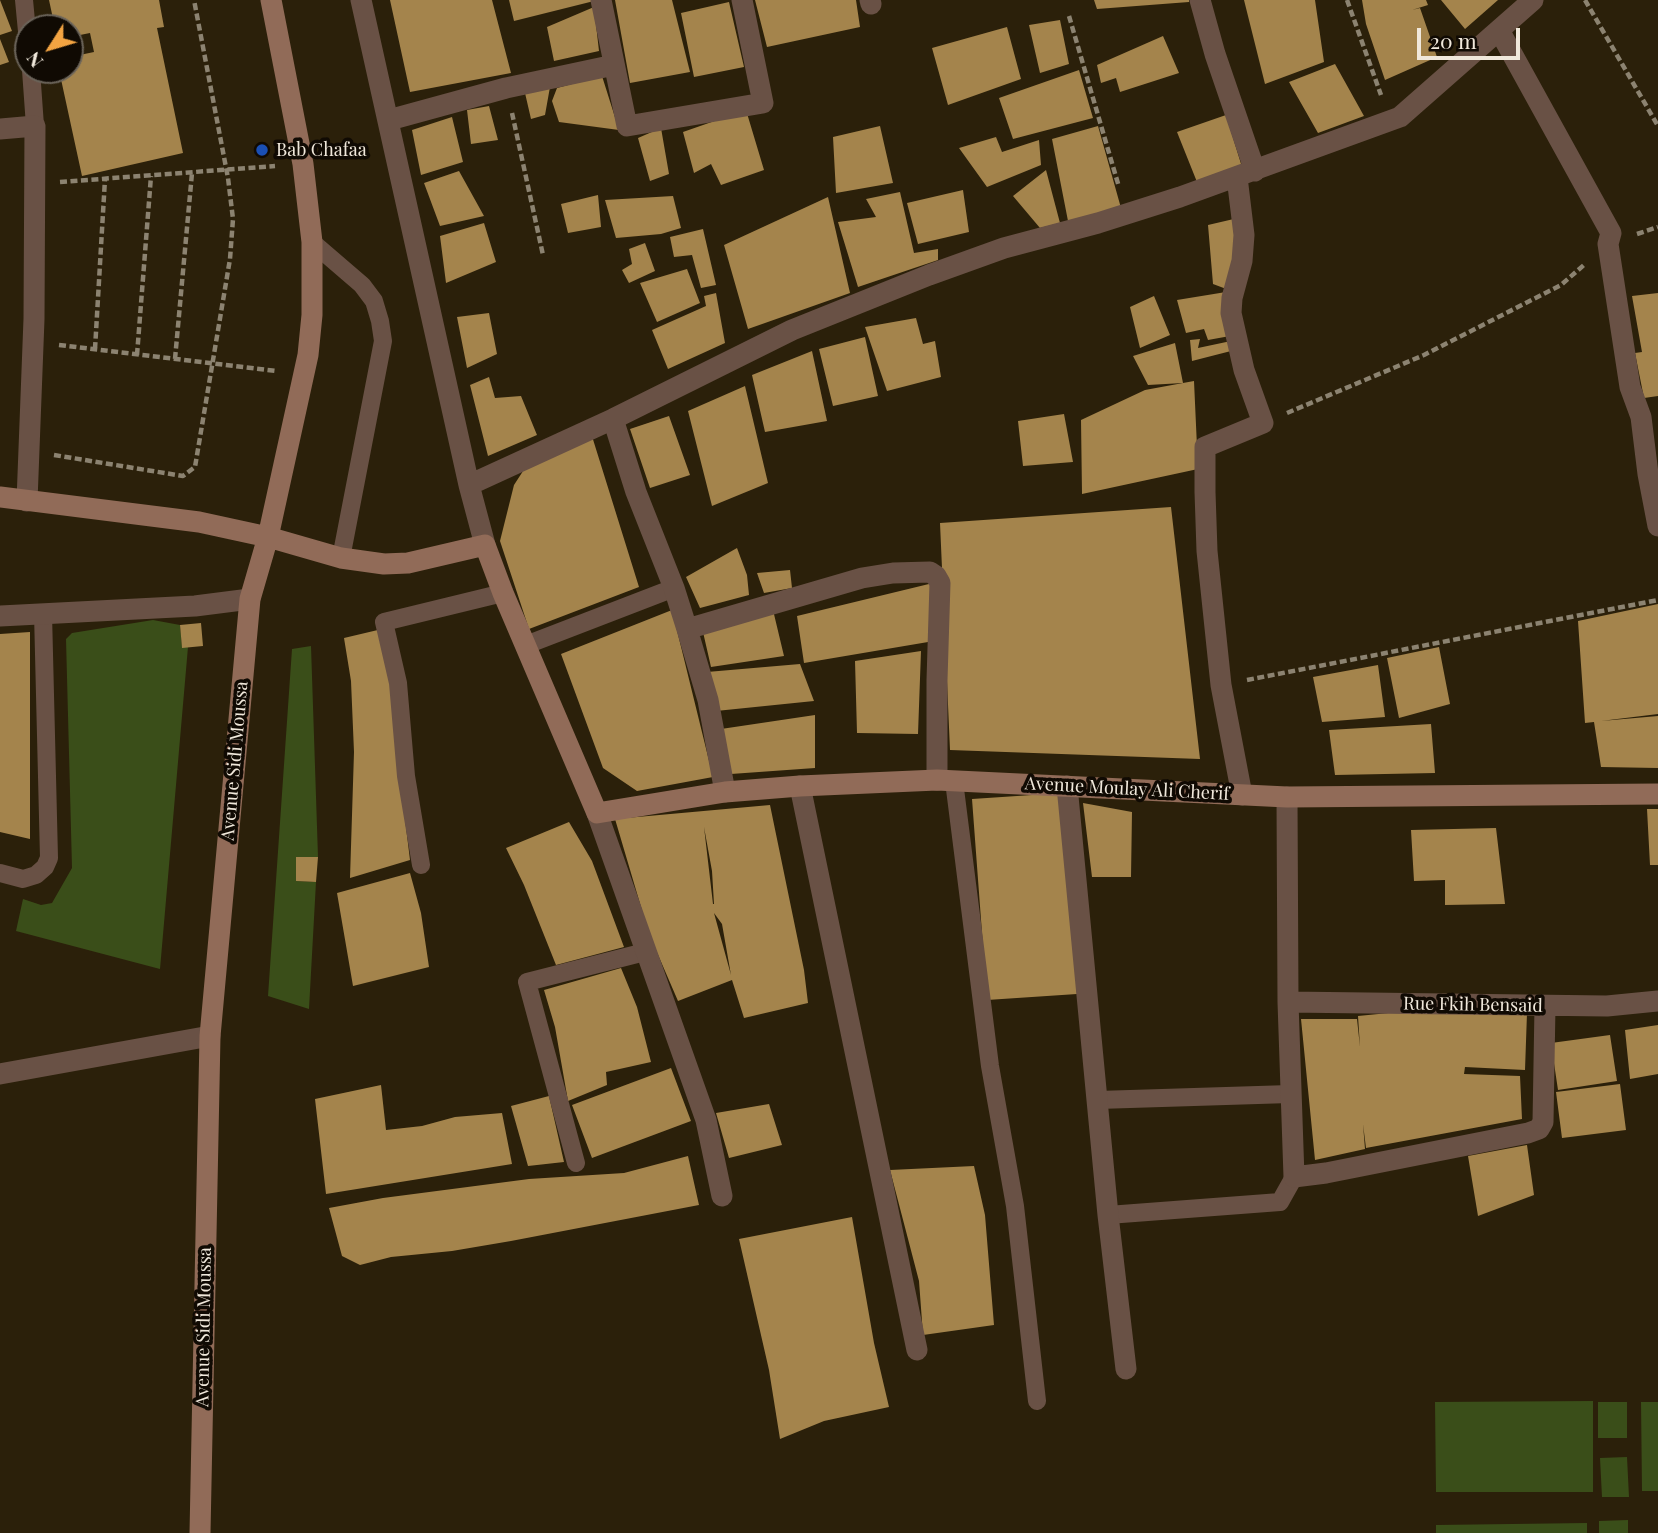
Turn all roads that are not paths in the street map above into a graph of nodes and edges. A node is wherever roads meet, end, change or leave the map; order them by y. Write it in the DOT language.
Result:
graph roads {
  1 [pos="271,0"];
  2 [pos="361,0"];
  3 [pos="601,0"];
  4 [pos="743,0"];
  5 [pos="1200,0"];
  6 [pos="1533,0"];
  7 [pos="1499,30"];
  8 [pos="614,65"];
  9 [pos="31,84"];
  10 [pos="389,120"];
  11 [pos="35,126"];
  12 [pos="0,129"];
  13 [pos="1246,174"];
  14 [pos="312,242"];
  15 [pos="1649,415"];
  16 [pos="613,419"];
  17 [pos="469,485"];
  18 [pos="0,497"];
  19 [pos="27,501"];
  20 [pos="1658,526"];
  21 [pos="268,537"];
  22 [pos="485,545"];
  23 [pos="341,558"];
  24 [pos="674,588"];
  25 [pos="503,593"];
  26 [pos="250,599"];
  27 [pos="43,613"];
  28 [pos="0,616"];
  29 [pos="687,629"];
  30 [pos="526,645"];
  31 [pos="946,780"];
  32 [pos="800,786"];
  33 [pos="1066,786"];
  34 [pos="725,792"];
  35 [pos="1658,794"];
  36 [pos="1242,795"];
  37 [pos="1287,797"];
  38 [pos="597,813"];
  39 [pos="421,865"];
  40 [pos="0,873"];
  41 [pos="645,952"];
  42 [pos="1658,1001"];
  43 [pos="1288,1002"];
  44 [pos="1545,1006"];
  45 [pos="210,1036"];
  46 [pos="0,1074"];
  47 [pos="1290,1094"];
  48 [pos="1098,1100"];
  49 [pos="576,1163"];
  50 [pos="1294,1177"];
  51 [pos="722,1196"];
  52 [pos="1108,1215"];
  53 [pos="917,1350"];
  54 [pos="1126,1369"];
  55 [pos="1037,1401"];
  56 [pos="200,1533"];
  1 -- 14 [label="street, Avenue Sidi Moussa"];
  2 -- 10 [label="street"];
  3 -- 8 [label="street"];
  4 -- 8 [label="street"];
  5 -- 13 [label="street"];
  6 -- 7 [label="street"];
  7 -- 13 [label="street"];
  7 -- 15 [label="street"];
  8 -- 10 [label="street"];
  9 -- 11 [label="lane"];
  10 -- 17 [label="street"];
  11 -- 12 [label="street"];
  11 -- 19 [label="street"];
  13 -- 16 [label="street"];
  13 -- 36 [label="street"];
  14 -- 21 [label="street, Avenue Sidi Moussa"];
  14 -- 23 [label="lane"];
  15 -- 20 [label="street"];
  16 -- 17 [label="street"];
  16 -- 24 [label="street"];
  17 -- 22 [label="street"];
  18 -- 19 [label="street"];
  19 -- 21 [label="street"];
  21 -- 23 [label="street"];
  21 -- 26 [label="street, Avenue Sidi Moussa"];
  22 -- 23 [label="street"];
  22 -- 25 [label="street"];
  24 -- 29 [label="street"];
  24 -- 30 [label="lane"];
  25 -- 30 [label="street"];
  25 -- 39 [label="lane"];
  26 -- 27 [label="street"];
  26 -- 45 [label="street, Avenue Sidi Moussa"];
  27 -- 28 [label="street"];
  27 -- 40 [label="lane"];
  29 -- 31 [label="street"];
  29 -- 34 [label="street"];
  30 -- 38 [label="street"];
  31 -- 32 [label="street, Avenue Moulay Ali Cherif"];
  31 -- 33 [label="street, Avenue Moulay Ali Cherif"];
  31 -- 55 [label="lane"];
  32 -- 34 [label="street, Avenue Moulay Ali Cherif"];
  32 -- 53 [label="street"];
  33 -- 36 [label="street, Avenue Moulay Ali Cherif"];
  33 -- 48 [label="street"];
  34 -- 38 [label="street, Avenue Moulay Ali Cherif"];
  35 -- 37 [label="street, Avenue Moulay Ali Cherif"];
  36 -- 37 [label="street, Avenue Moulay Ali Cherif"];
  37 -- 43 [label="street"];
  38 -- 41 [label="street"];
  41 -- 49 [label="lane"];
  41 -- 51 [label="street"];
  42 -- 44 [label="street, Rue Fkih Bensaid"];
  43 -- 44 [label="street, Rue Fkih Bensaid"];
  43 -- 47 [label="street"];
  44 -- 50 [label="street"];
  45 -- 46 [label="street"];
  45 -- 56 [label="street, Avenue Sidi Moussa"];
  47 -- 48 [label="lane"];
  47 -- 50 [label="street"];
  48 -- 52 [label="street"];
  50 -- 52 [label="lane"];
  52 -- 54 [label="street"];
}
